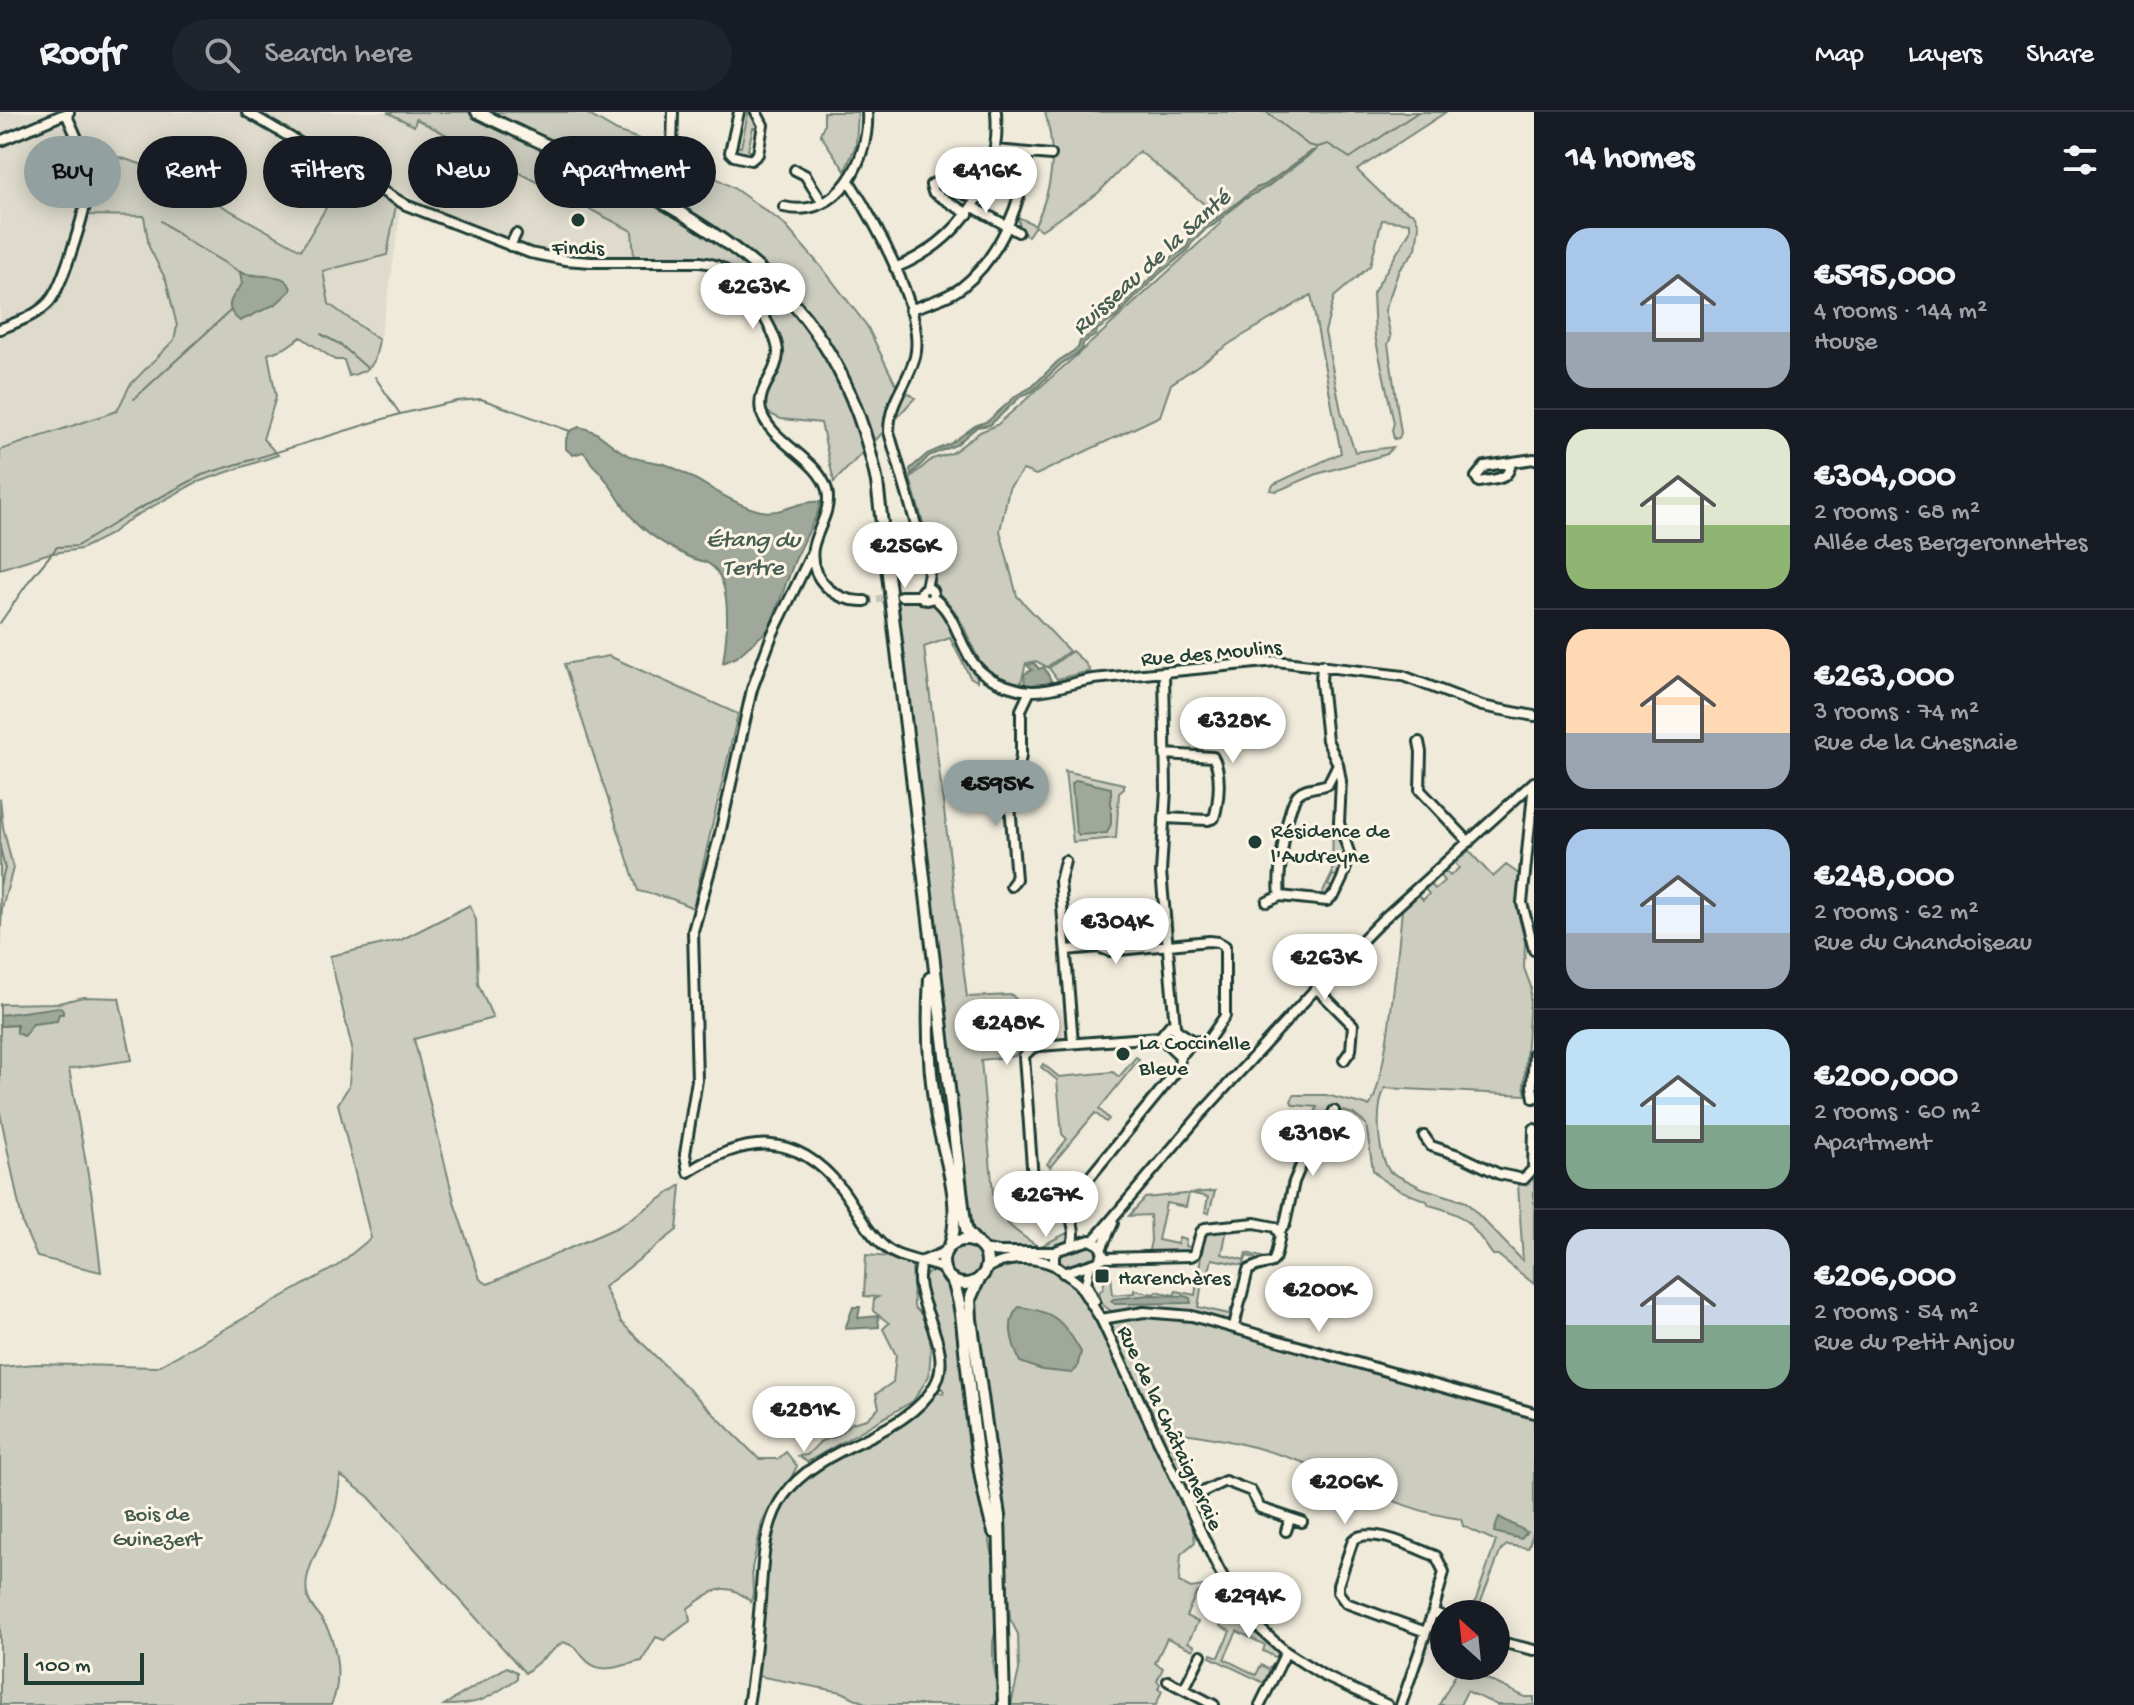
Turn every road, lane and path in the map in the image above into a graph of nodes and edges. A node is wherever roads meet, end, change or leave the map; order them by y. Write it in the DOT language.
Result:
graph roads {
  1 [pos="247,112"];
  2 [pos="477,112"];
  3 [pos="673,112"];
  4 [pos="739,112"];
  5 [pos="756,112"];
  6 [pos="867,112"];
  7 [pos="996,112"];
  8 [pos="68,113"];
  9 [pos="672,136"];
  10 [pos="0,141"];
  11 [pos="995,150"];
  12 [pos="1028,154"];
  13 [pos="1051,155"];
  14 [pos="795,170"];
  15 [pos="849,181"];
  16 [pos="822,202"];
  17 [pos="973,206"];
  18 [pos="784,207"];
  19 [pos="1007,226"];
  20 [pos="1018,232"];
  21 [pos="516,234"];
  22 [pos="510,246"];
  23 [pos="895,268"];
  24 [pos="910,310"];
  25 [pos="0,329"];
  26 [pos="1534,459"];
  27 [pos="1511,463"];
  28 [pos="812,553"];
  29 [pos="923,592"];
  30 [pos="901,596"];
  31 [pos="865,601"];
  32 [pos="1322,665"];
  33 [pos="1164,672"];
  34 [pos="1030,691"];
  35 [pos="1534,716"];
  36 [pos="1419,742"];
  37 [pos="1165,754"];
  38 [pos="1338,764"];
  39 [pos="1534,782"];
  40 [pos="1521,795"];
  41 [pos="1533,801"];
  42 [pos="1164,818"];
  43 [pos="1469,842"];
  44 [pos="1065,861"];
  45 [pos="1011,886"];
  46 [pos="1280,896"];
  47 [pos="1267,902"];
  48 [pos="1167,945"];
  49 [pos="1066,950"];
  50 [pos="1534,950"];
  51 [pos="932,952"];
  52 [pos="1316,988"];
  53 [pos="1175,1026"];
  54 [pos="1160,1037"];
  55 [pos="1194,1042"];
  56 [pos="1073,1043"];
  57 [pos="1534,1053"];
  58 [pos="1180,1056"];
  59 [pos="1344,1060"];
  60 [pos="1534,1098"];
  61 [pos="1334,1111"];
  62 [pos="1534,1129"];
  63 [pos="1424,1136"];
  64 [pos="1072,1198"];
  65 [pos="1053,1201"];
  66 [pos="1069,1214"];
  67 [pos="1114,1218"];
  68 [pos="1280,1231"];
  69 [pos="1075,1234"];
  70 [pos="1090,1240"];
  71 [pos="980,1246"];
  72 [pos="1071,1246"];
  73 [pos="948,1249"];
  74 [pos="1056,1252"];
  75 [pos="1104,1253"];
  76 [pos="922,1261"];
  77 [pos="1054,1265"];
  78 [pos="1090,1265"];
  79 [pos="944,1269"];
  80 [pos="1063,1273"];
  81 [pos="982,1274"];
  82 [pos="952,1279"];
  83 [pos="1100,1318"];
  84 [pos="1234,1326"];
  85 [pos="1534,1413"];
  86 [pos="1186,1500"];
  87 [pos="1290,1519"];
  88 [pos="1302,1522"];
  89 [pos="1286,1531"];
  90 [pos="997,1541"];
  91 [pos="1436,1600"];
  92 [pos="1430,1621"];
  93 [pos="1426,1632"];
  94 [pos="1510,1644"];
  95 [pos="1534,1650"];
  96 [pos="1286,1652"];
  97 [pos="1201,1655"];
  98 [pos="1168,1681"];
  99 [pos="1184,1689"];
  100 [pos="748,1705"];
  101 [pos="1004,1705"];
  102 [pos="1214,1705"];
  103 [pos="1260,1705"];
  104 [pos="1387,1705"];
  105 [pos="1401,1705"];
  1 -- 22 [label="street"];
  2 -- 51 [label="main road"];
  3 -- 9 [label="street"];
  4 -- 5 [label="street"];
  6 -- 15 [label="street"];
  7 -- 11 [label="street"];
  8 -- 10 [label="street"];
  8 -- 25 [label="street"];
  11 -- 12 [label="street"];
  11 -- 17 [label="street"];
  12 -- 13 [label="street"];
  12 -- 19 [label="street"];
  14 -- 16 [label="street"];
  15 -- 16 [label="street"];
  15 -- 23 [label="street"];
  16 -- 18 [label="street"];
  17 -- 19 [label="street"];
  17 -- 23 [label="street"];
  19 -- 20 [label="street"];
  19 -- 24 [label="street"];
  21 -- 22 [label="street"];
  22 -- 28 [label="street"];
  23 -- 24 [label="street"];
  24 -- 29 [label="street"];
  26 -- 27 [label="street"];
  28 -- 31 [label="street"];
  28 -- 76 [label="street"];
  29 -- 30 [label="street"];
  29 -- 34 [label="street, Rue des Moulins"];
  32 -- 33 [label="street, Rue des Moulins"];
  32 -- 35 [label="street, Rue des Moulins"];
  32 -- 38 [label="street"];
  33 -- 34 [label="street, Rue des Moulins"];
  33 -- 37 [label="street"];
  34 -- 45 [label="street"];
  36 -- 43 [label="street"];
  37 -- 42 [label="street"];
  37 -- 42 [label="street"];
  38 -- 46 [label="street"];
  38 -- 46 [label="street"];
  39 -- 40 [label="street"];
  39 -- 41 [label="street"];
  40 -- 41 [label="street"];
  40 -- 43 [label="street"];
  41 -- 50 [label="street"];
  42 -- 48 [label="street"];
  43 -- 52 [label="street"];
  44 -- 49 [label="street"];
  46 -- 47 [label="street"];
  48 -- 49 [label="street"];
  48 -- 53 [label="street"];
  48 -- 55 [label="street"];
  49 -- 56 [label="street"];
  51 -- 71 [label="main road"];
  51 -- 73 [label="main road"];
  52 -- 59 [label="street"];
  52 -- 67 [label="street"];
  53 -- 54 [label="street"];
  53 -- 55 [label="street"];
  53 -- 58 [label="street"];
  54 -- 56 [label="street"];
  54 -- 58 [label="street"];
  55 -- 58 [label="street"];
  56 -- 65 [label="street"];
  57 -- 60 [label="street"];
  58 -- 64 [label="street"];
  61 -- 68 [label="street"];
  62 -- 63 [label="street"];
  64 -- 65 [label="street"];
  64 -- 66 [label="street"];
  65 -- 66 [label="street"];
  66 -- 69 [label="street"];
  67 -- 70 [label="street"];
  67 -- 75 [label="street"];
  68 -- 75 [label="street"];
  68 -- 84 [label="street"];
  69 -- 70 [label="street"];
  69 -- 72 [label="street"];
  70 -- 72 [label="street"];
  70 -- 75 [label="street"];
  71 -- 73 [label="main road"];
  71 -- 74 [label="street"];
  71 -- 81 [label="main road"];
  72 -- 74 [label="street"];
  73 -- 76 [label="street"];
  73 -- 79 [label="main road"];
  74 -- 77 [label="street"];
  75 -- 78 [label="street"];
  76 -- 79 [label="street"];
  76 -- 100 [label="street"];
  77 -- 80 [label="street, Rue de la Châtaigneraie"];
  77 -- 81 [label="street"];
  78 -- 80 [label="street"];
  78 -- 83 [label="street, Rue de la Châtaigneraie"];
  79 -- 82 [label="main road"];
  80 -- 83 [label="street, Rue de la Châtaigneraie"];
  81 -- 82 [label="main road"];
  81 -- 90 [label="main road"];
  82 -- 90 [label="main road"];
  83 -- 84 [label="street"];
  83 -- 86 [label="street, Rue de la Châtaigneraie"];
  84 -- 85 [label="street"];
  86 -- 87 [label="street"];
  86 -- 96 [label="street, Rue de la Châtaigneraie"];
  87 -- 88 [label="street"];
  87 -- 89 [label="street"];
  90 -- 101 [label="main road"];
  91 -- 93 [label="street"];
  92 -- 93 [label="street"];
  93 -- 105 [label="street"];
  94 -- 95 [label="street"];
  96 -- 103 [label="street"];
  96 -- 104 [label="street, Rue de la Châtaigneraie"];
  97 -- 99 [label="street"];
  98 -- 99 [label="street"];
  99 -- 102 [label="street"];
}
